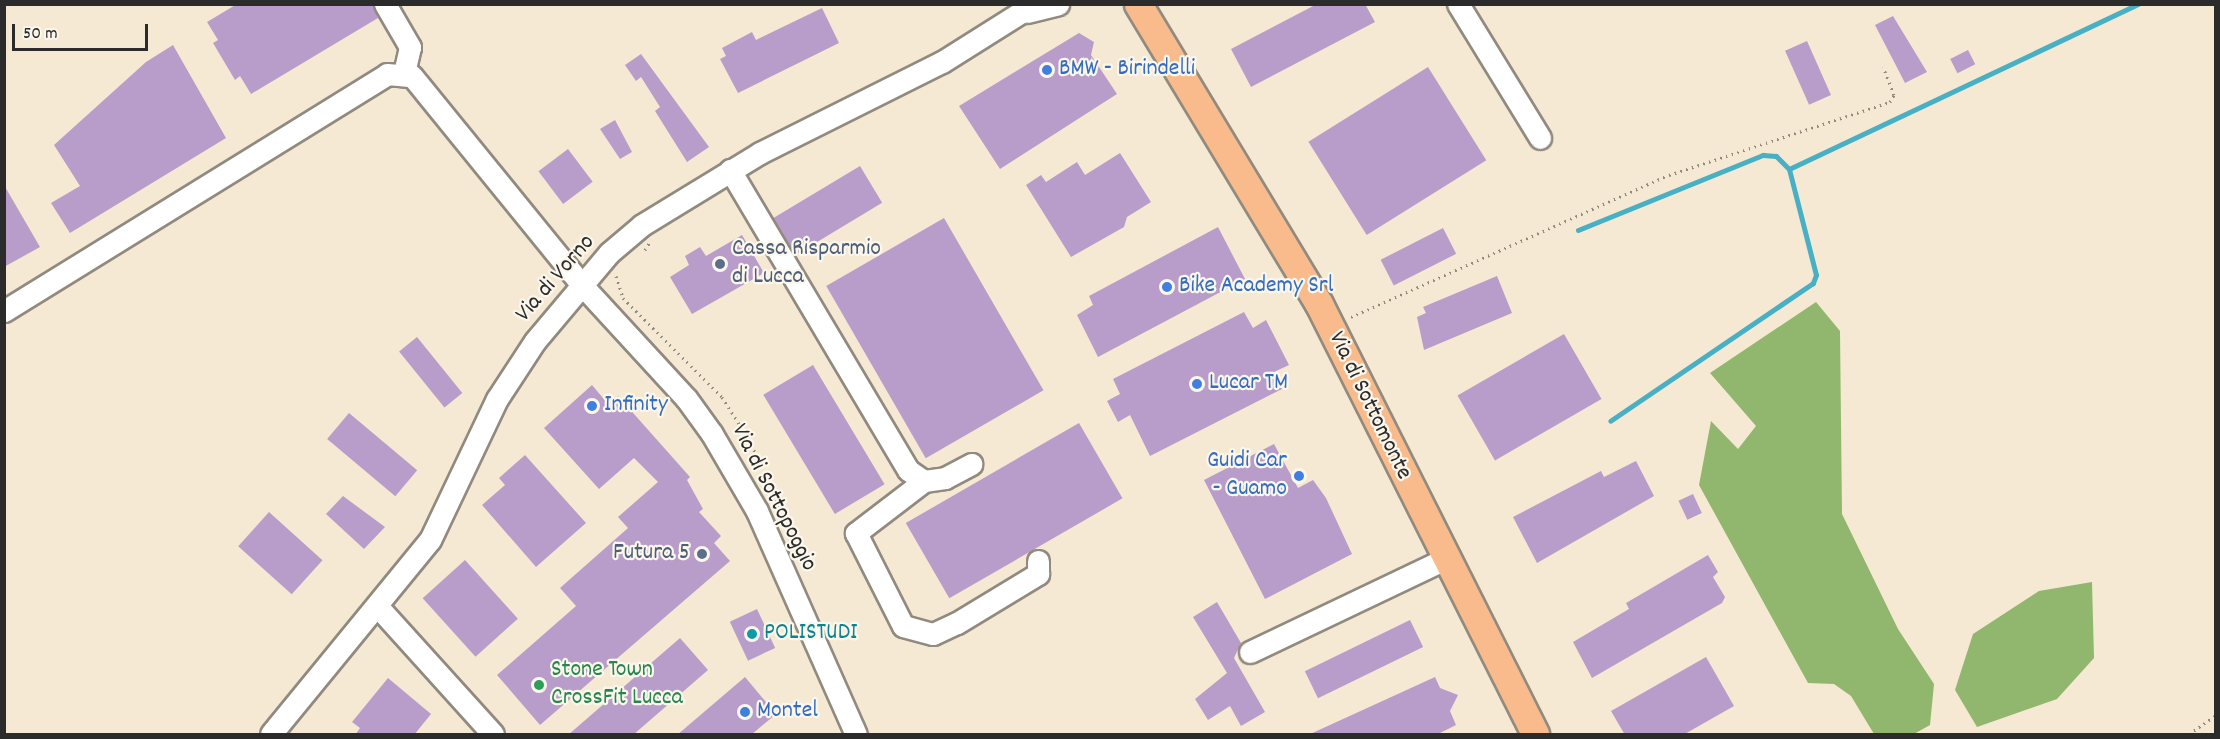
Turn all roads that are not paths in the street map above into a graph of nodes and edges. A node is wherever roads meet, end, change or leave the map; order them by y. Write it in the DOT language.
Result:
graph roads {
  1 [pos="386,4"];
  2 [pos="1058,4"];
  3 [pos="1119,4"];
  4 [pos="1458,4"];
  5 [pos="1030,8"];
  6 [pos="1143,15"];
  7 [pos="404,73"];
  8 [pos="1540,138"];
  9 [pos="730,170"];
  10 [pos="581,284"];
  11 [pos="4,311"];
  12 [pos="971,464"];
  13 [pos="924,481"];
  14 [pos="1445,559"];
  15 [pos="1038,561"];
  16 [pos="380,608"];
  17 [pos="1250,652"];
  18 [pos="271,735"];
  19 [pos="493,735"];
  20 [pos="856,735"];
  21 [pos="1535,735"];
  1 -- 7 [label="street"];
  2 -- 5 [label="street, Via di Vorno"];
  3 -- 6 [label="main road, Via di Sottomonte"];
  4 -- 8 [label="street"];
  5 -- 9 [label="street, Via di Vorno"];
  6 -- 14 [label="main road, Via di Sottomonte"];
  7 -- 10 [label="street, Via di Sottopoggio"];
  7 -- 11 [label="street"];
  9 -- 10 [label="street, Via di Vorno"];
  9 -- 13 [label="street"];
  10 -- 16 [label="street, Via di Vorno"];
  10 -- 20 [label="street, Via di Sottopoggio"];
  12 -- 13 [label="street"];
  13 -- 15 [label="street"];
  14 -- 17 [label="street"];
  14 -- 21 [label="main road, Via di Sottomonte"];
  16 -- 18 [label="street, Via di Vorno"];
  16 -- 19 [label="street"];
}
